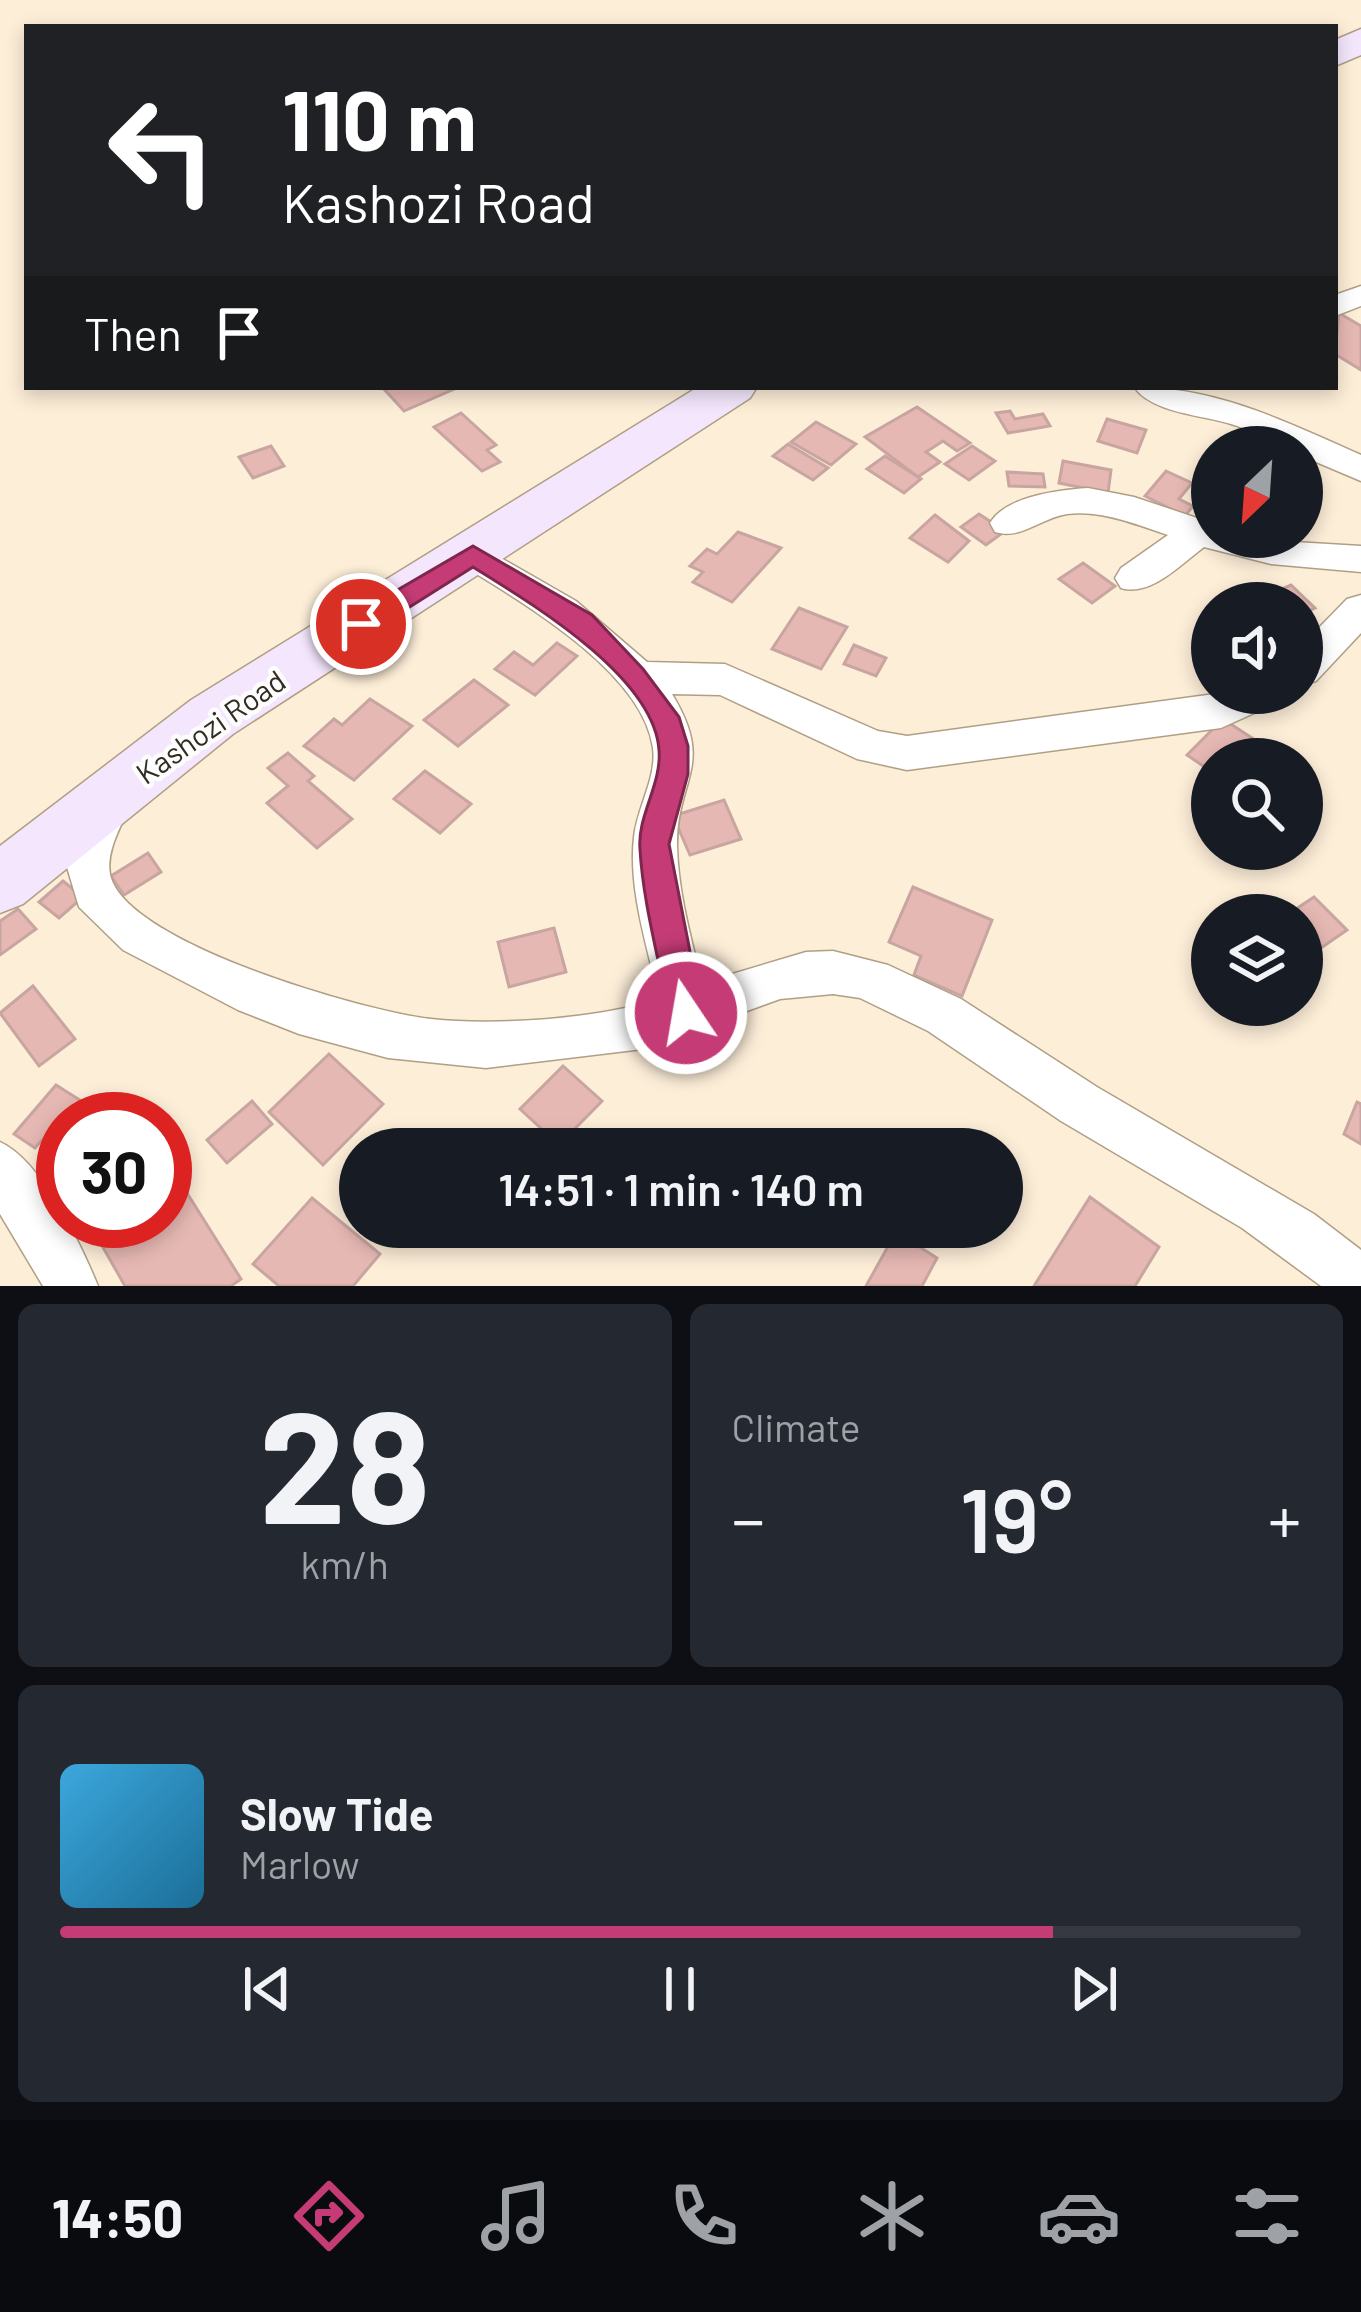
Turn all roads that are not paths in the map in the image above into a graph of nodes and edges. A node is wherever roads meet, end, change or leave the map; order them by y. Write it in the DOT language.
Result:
graph roads {
  1 [pos="728,390"];
  2 [pos="1158,390"];
  3 [pos="1361,469"];
  4 [pos="1008,523"];
  5 [pos="1191,528"];
  6 [pos="1191,546"];
  7 [pos="473,555"];
  8 [pos="1323,556"];
  9 [pos="1361,560"];
  10 [pos="1134,578"];
  11 [pos="1361,609"];
  12 [pos="1323,648"];
  13 [pos="633,676"];
  14 [pos="1206,714"];
  15 [pos="116,792"];
  16 [pos="0,884"];
  17 [pos="686,1013"];
  18 [pos="0,1168"];
  19 [pos="69,1274"];
  20 [pos="1361,1285"];
  1 -- 7 [label="main road, Kashozi Road"];
  2 -- 3 [label="street"];
  4 -- 5 [label="street"];
  6 -- 10 [label="street"];
  7 -- 13 [label="street"];
  7 -- 15 [label="main road, Kashozi Road"];
  8 -- 9 [label="street"];
  11 -- 12 [label="street"];
  13 -- 14 [label="street"];
  13 -- 17 [label="street"];
  15 -- 16 [label="main road, Kashozi Road"];
  15 -- 17 [label="street"];
  17 -- 20 [label="street"];
  18 -- 19 [label="street"];
}
